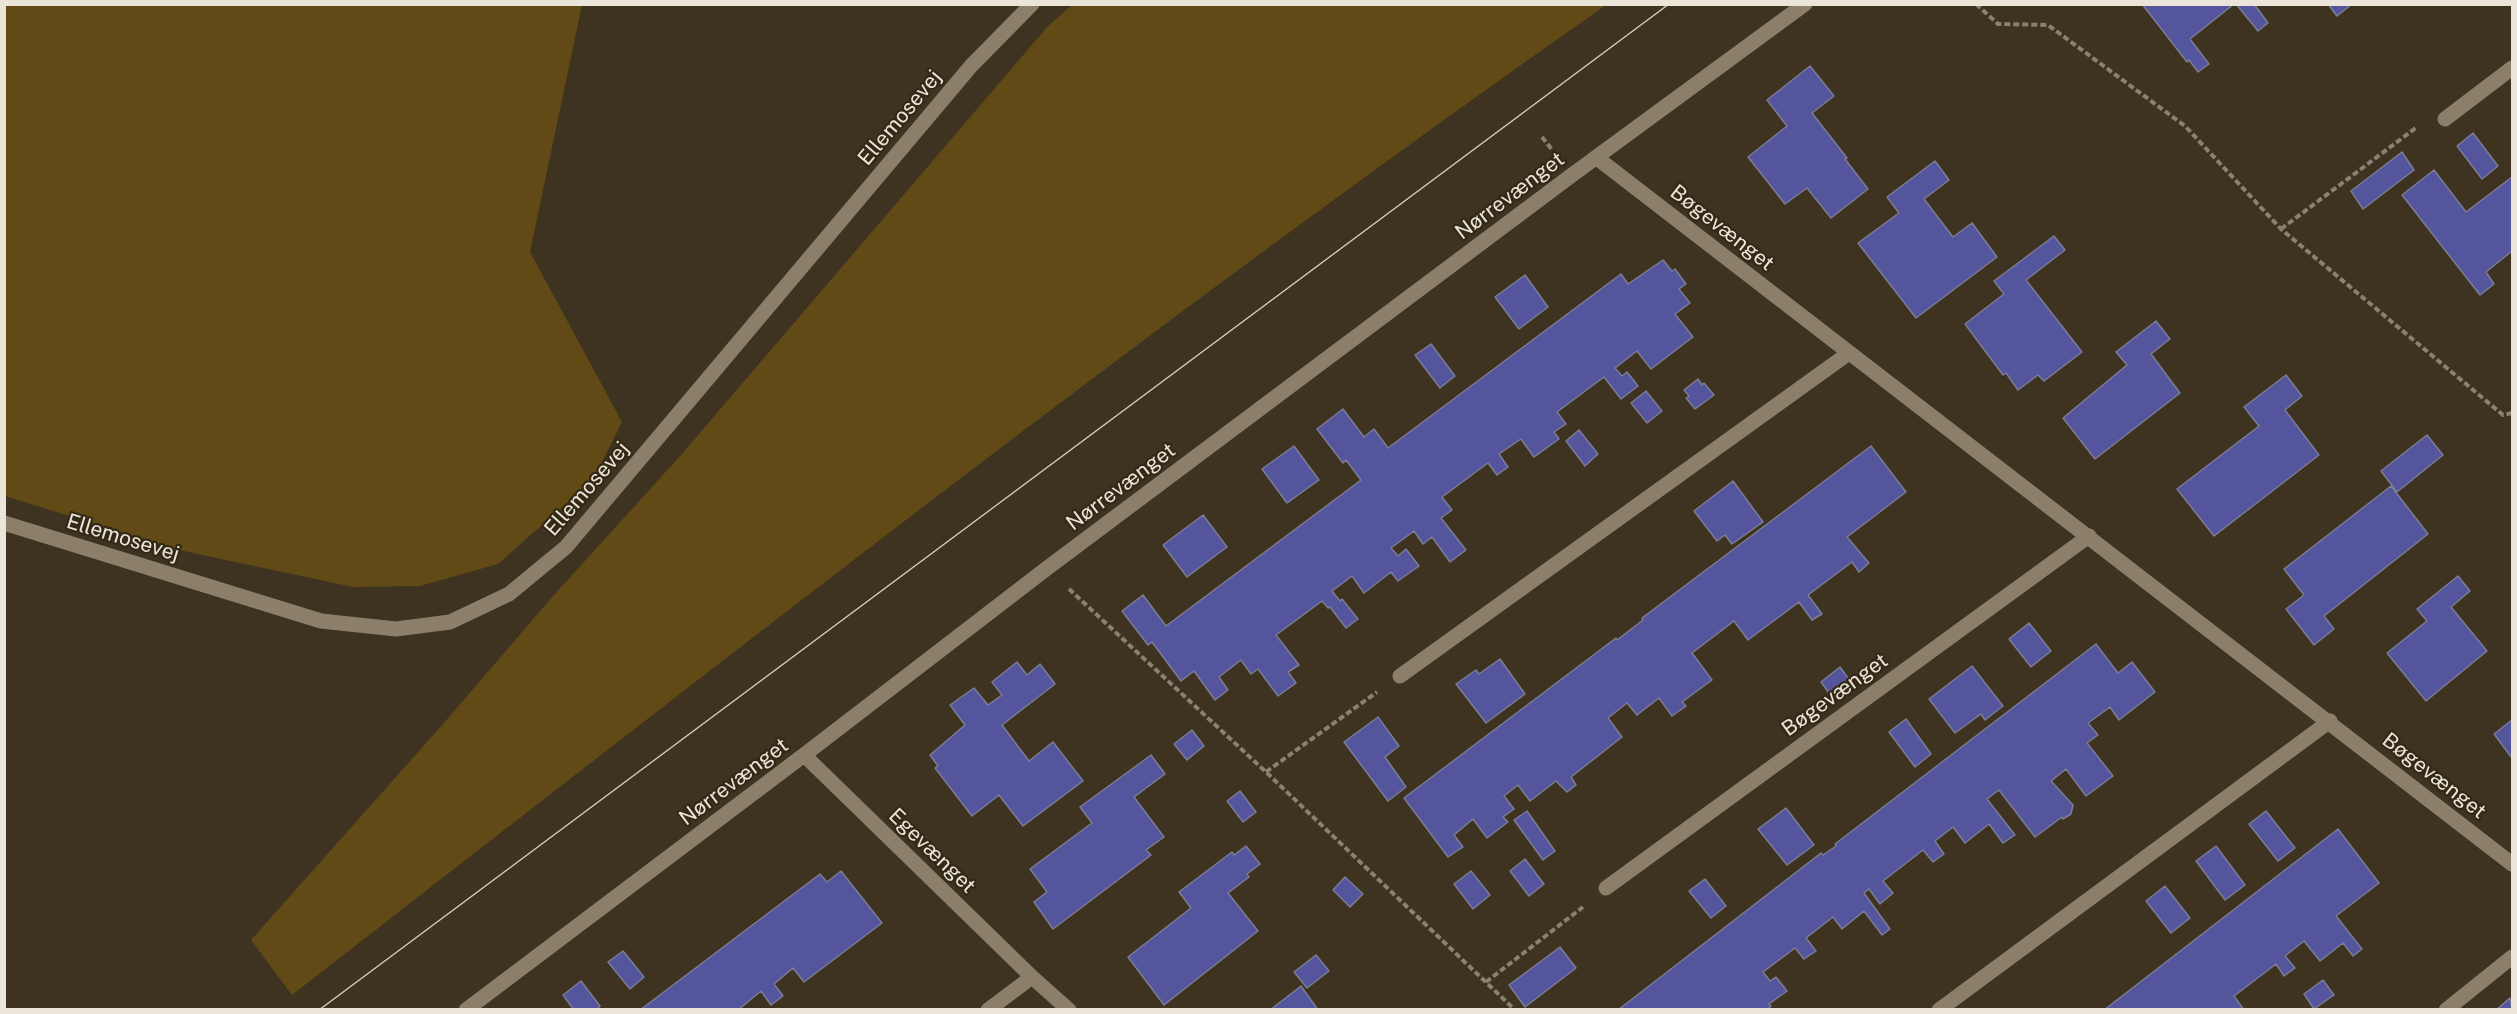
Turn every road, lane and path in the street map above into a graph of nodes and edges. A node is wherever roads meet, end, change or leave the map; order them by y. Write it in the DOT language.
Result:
graph roads {
  1 [pos="1032,4"];
  2 [pos="1805,4"];
  3 [pos="1976,4"];
  4 [pos="2512,68"];
  5 [pos="2445,119"];
  6 [pos="1597,158"];
  7 [pos="2281,229"];
  8 [pos="1849,353"];
  9 [pos="2512,413"];
  10 [pos="4,523"];
  11 [pos="2089,536"];
  12 [pos="1046,568"];
  13 [pos="1400,676"];
  14 [pos="2330,721"];
  15 [pos="804,755"];
  16 [pos="1266,772"];
  17 [pos="2512,864"];
  18 [pos="1606,888"];
  19 [pos="2512,957"];
  20 [pos="1032,977"];
  21 [pos="1486,982"];
  22 [pos="466,1010"];
  23 [pos="988,1010"];
  24 [pos="1069,1010"];
  25 [pos="1515,1010"];
  26 [pos="1939,1010"];
  27 [pos="2445,1010"];
  1 -- 10 [label="street, Ellemosevej"];
  2 -- 6 [label="street, Nørrevænget"];
  3 -- 7 [label="path"];
  4 -- 5 [label="street"];
  5 -- 7 [label="path"];
  6 -- 8 [label="street, Bøgevænget"];
  6 -- 12 [label="street, Nørrevænget"];
  7 -- 9 [label="path"];
  8 -- 11 [label="street, Bøgevænget"];
  8 -- 13 [label="street"];
  11 -- 14 [label="street, Bøgevænget"];
  11 -- 18 [label="street, Bøgevænget"];
  12 -- 15 [label="street, Nørrevænget"];
  12 -- 16 [label="path"];
  13 -- 16 [label="path"];
  14 -- 17 [label="street, Bøgevænget"];
  14 -- 26 [label="street"];
  15 -- 20 [label="street, Egevænget"];
  15 -- 22 [label="street, Nørrevænget"];
  16 -- 21 [label="path"];
  18 -- 21 [label="path"];
  19 -- 27 [label="street"];
  20 -- 23 [label="street"];
  20 -- 24 [label="street, Egevænget"];
  21 -- 25 [label="path"];
}
